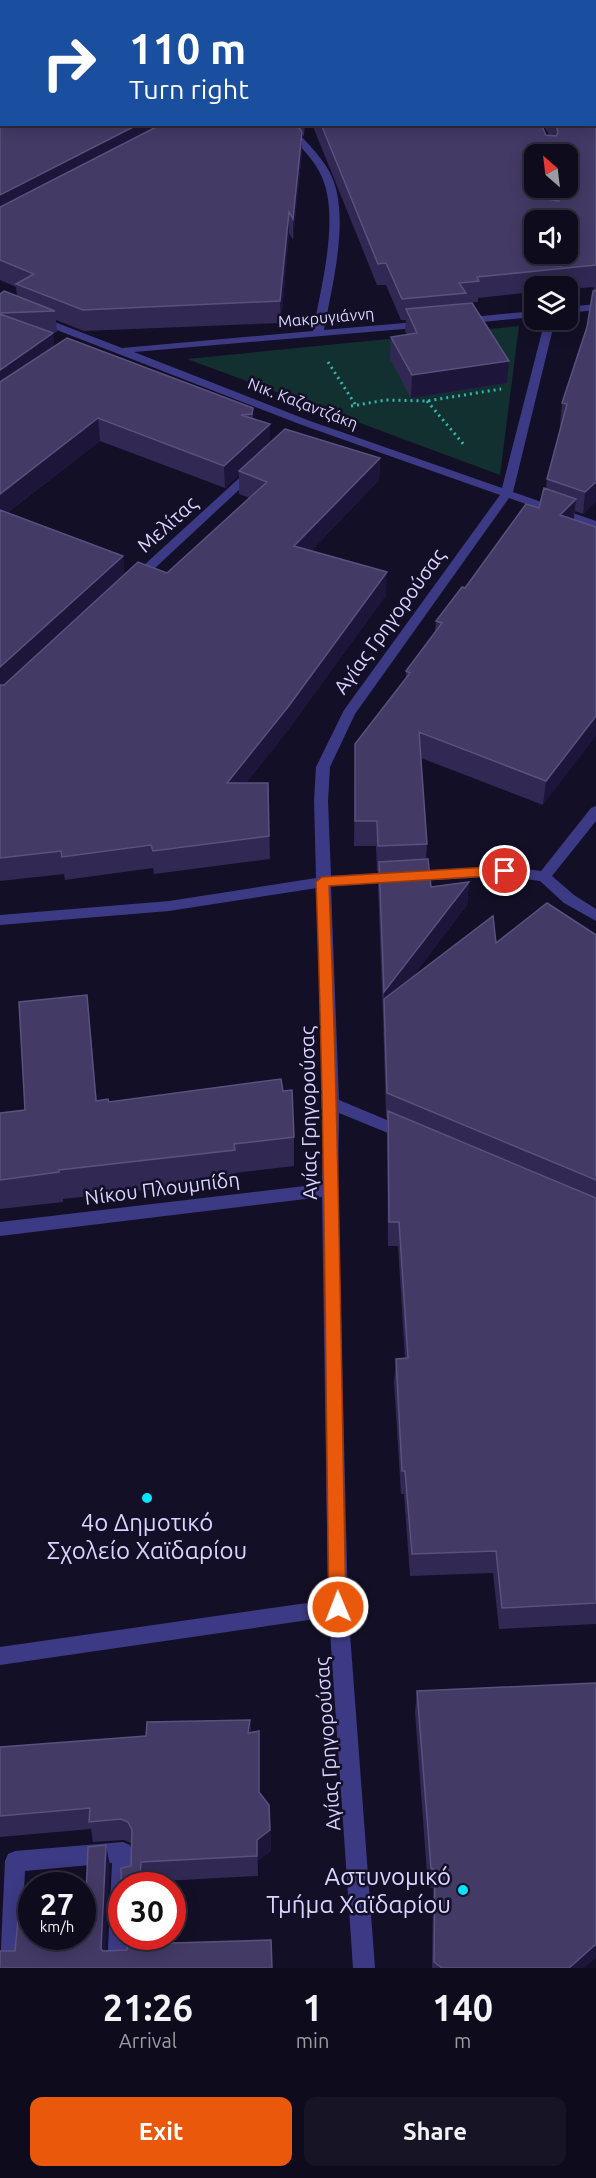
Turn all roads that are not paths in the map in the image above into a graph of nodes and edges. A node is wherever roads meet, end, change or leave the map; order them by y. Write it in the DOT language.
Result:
graph roads {
  1 [pos="287,126"];
  2 [pos="0,304"];
  3 [pos="596,307"];
  4 [pos="578,309"];
  5 [pos="524,315"];
  6 [pos="548,330"];
  7 [pos="318,335"];
  8 [pos="121,350"];
  9 [pos="263,463"];
  10 [pos="507,493"];
  11 [pos="596,525"];
  12 [pos="123,591"];
  13 [pos="596,811"];
  14 [pos="544,877"];
  15 [pos="322,882"];
  16 [pos="596,916"];
  17 [pos="0,920"];
  18 [pos="331,1103"];
  19 [pos="419,1140"];
  20 [pos="330,1190"];
  21 [pos="0,1229"];
  22 [pos="338,1607"];
  23 [pos="0,1656"];
  24 [pos="122,1872"];
  25 [pos="119,1950"];
  26 [pos="9,1968"];
  27 [pos="118,1968"];
  28 [pos="364,1968"];
  1 -- 7 [label="street"];
  2 -- 8 [label="street, Νικ. Καζαντζάκη"];
  3 -- 4 [label="street"];
  5 -- 7 [label="street, Μακρυγιάννη"];
  6 -- 10 [label="street, Αγίας Γρηγορούσας"];
  7 -- 8 [label="street, Μακρυγιάννη"];
  8 -- 10 [label="street, Νικ. Καζαντζάκη"];
  9 -- 12 [label="street, Μελίτας"];
  10 -- 11 [label="street, Νικ. Καζαντζάκη"];
  10 -- 15 [label="street, Αγίας Γρηγορούσας"];
  13 -- 14 [label="street"];
  14 -- 15 [label="street"];
  14 -- 16 [label="street"];
  15 -- 17 [label="street"];
  15 -- 18 [label="street, Αγίας Γρηγορούσας"];
  18 -- 19 [label="street"];
  18 -- 20 [label="street, Αγίας Γρηγορούσας"];
  20 -- 21 [label="street, Νίκου Πλουμπίδη"];
  20 -- 22 [label="street, Αγίας Γρηγορούσας"];
  22 -- 23 [label="street"];
  22 -- 28 [label="street, Αγίας Γρηγορούσας"];
  24 -- 26 [label="street"];
  25 -- 27 [label="street"];
}
